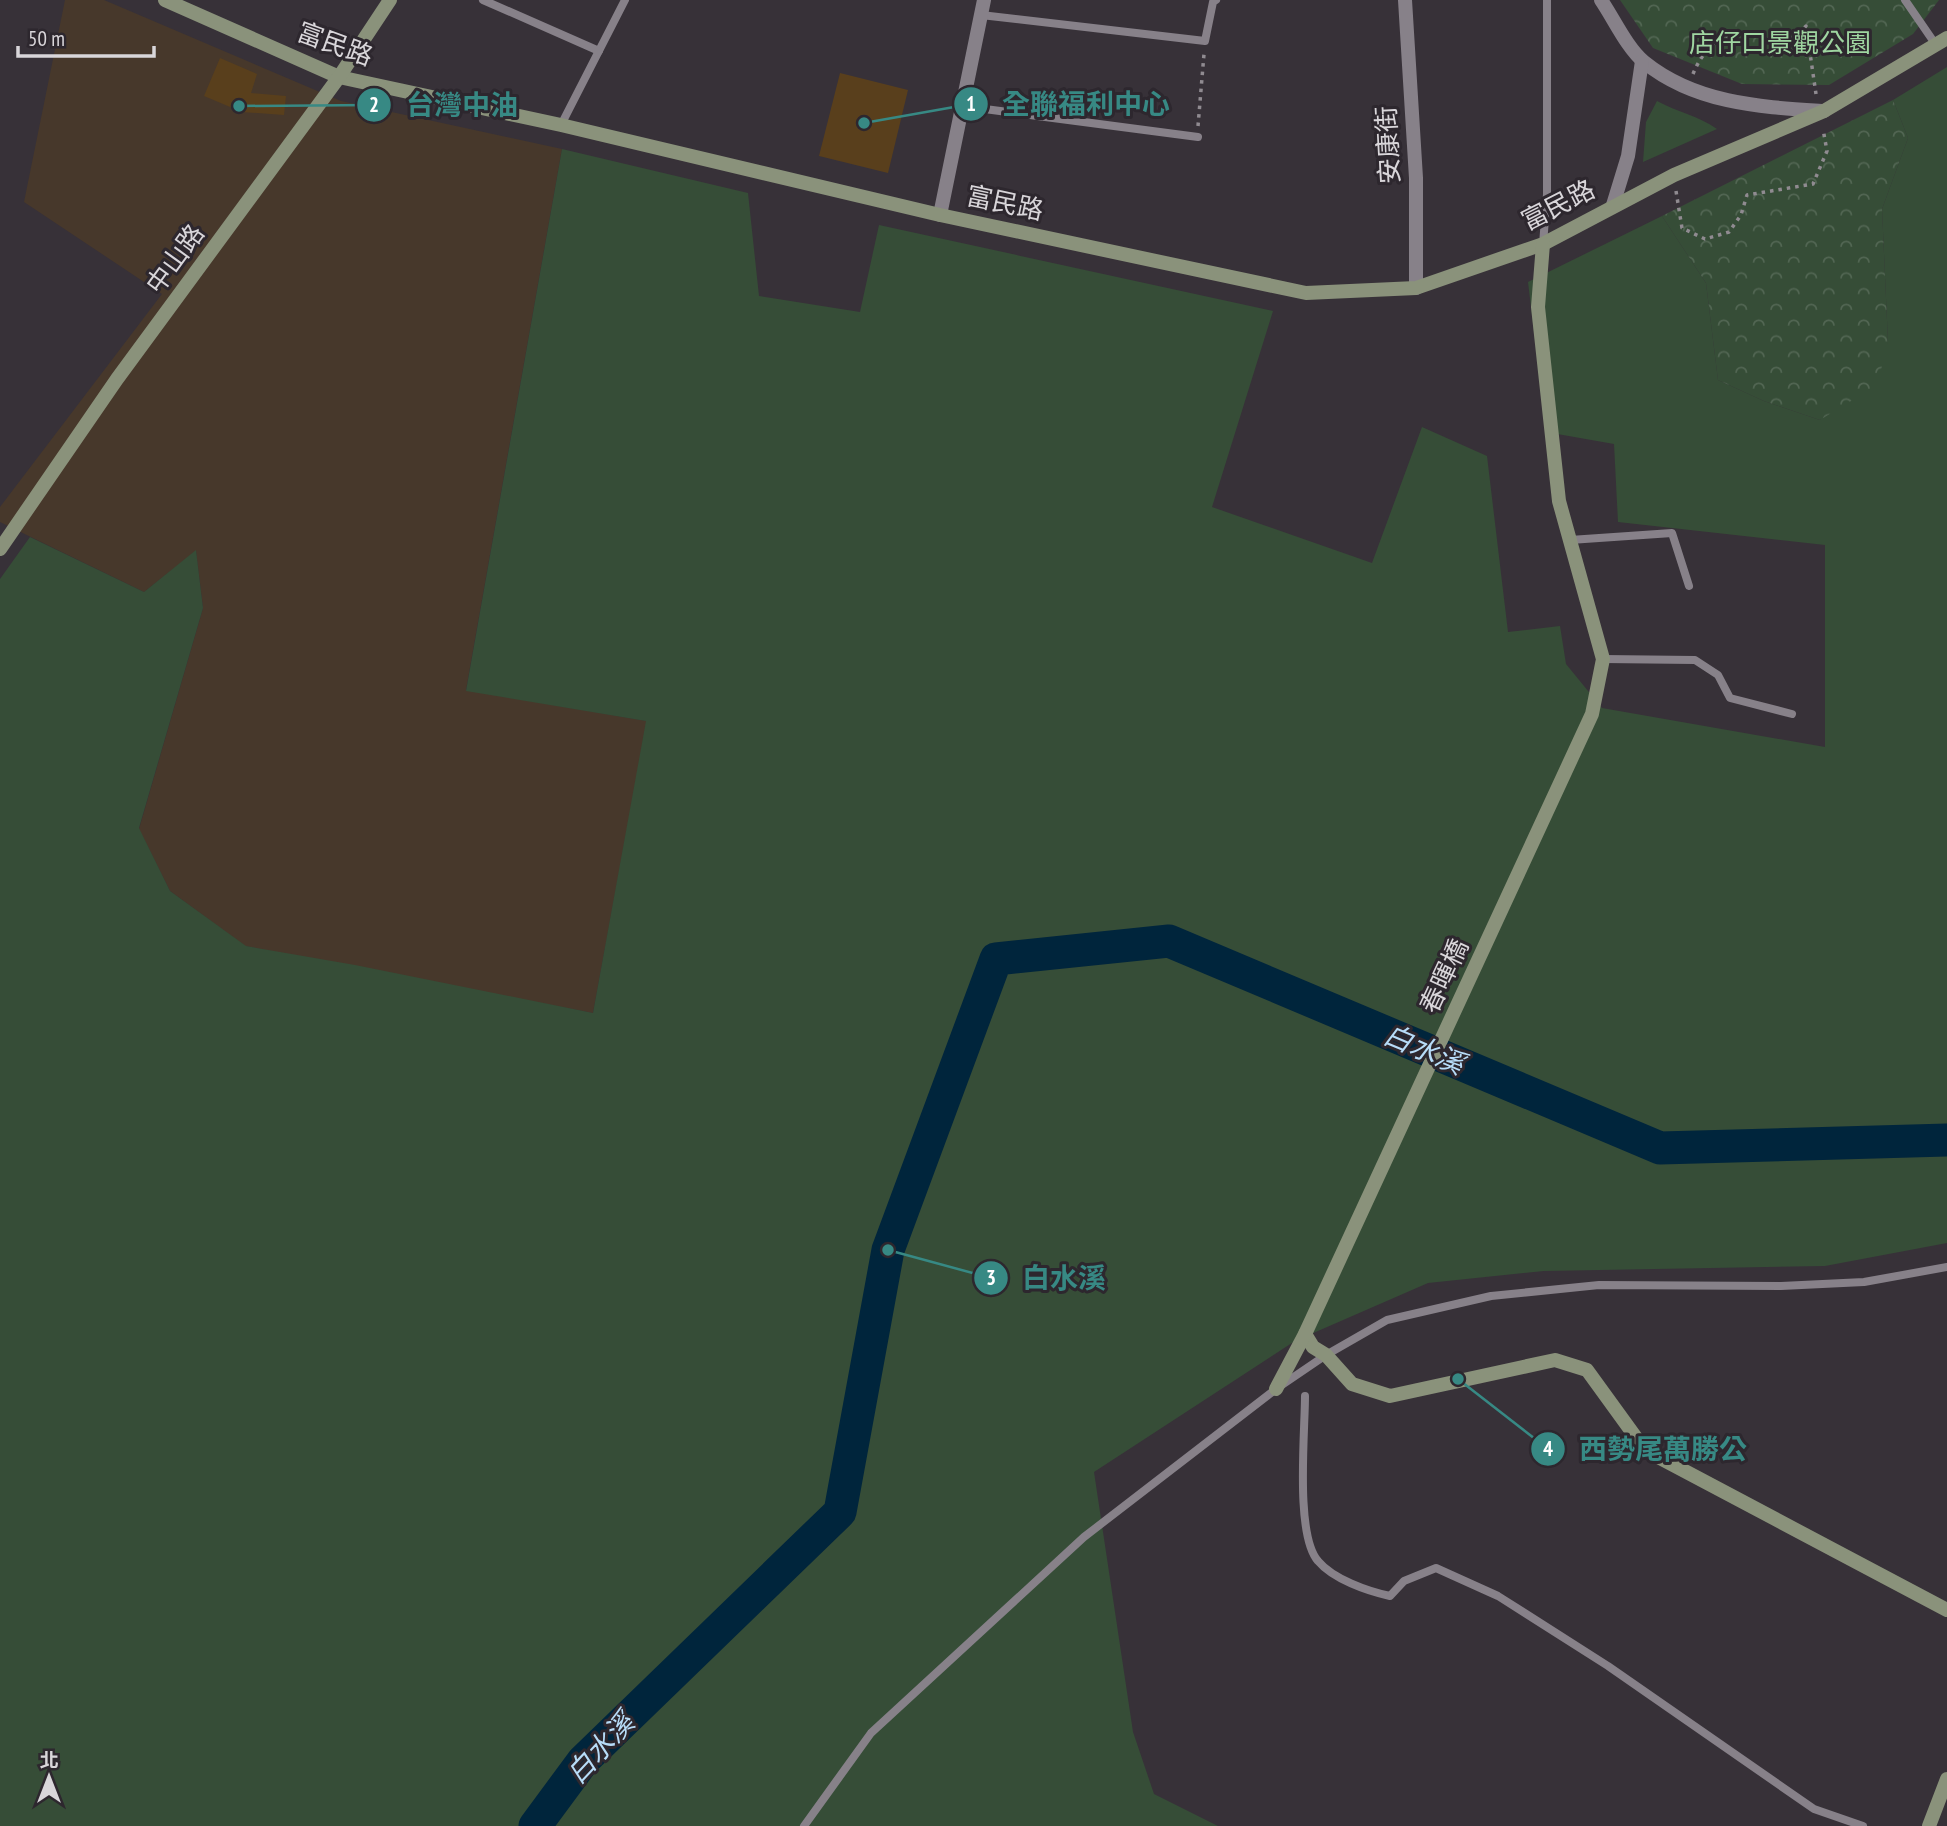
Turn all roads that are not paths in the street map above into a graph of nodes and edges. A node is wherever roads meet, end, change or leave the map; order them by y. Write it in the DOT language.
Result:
graph roads {
  1 [pos="165,0"];
  2 [pos="390,0"];
  3 [pos="483,0"];
  4 [pos="625,0"];
  5 [pos="1216,0"];
  6 [pos="1405,0"];
  7 [pos="1547,0"];
  8 [pos="1601,0"];
  9 [pos="1905,0"];
  10 [pos="982,7"];
  11 [pos="1942,42"];
  12 [pos="599,51"];
  13 [pos="1642,61"];
  14 [pos="339,77"];
  15 [pos="962,106"];
  16 [pos="1824,111"];
  17 [pos="561,125"];
  18 [pos="1198,137"];
  19 [pos="1613,205"];
  20 [pos="940,215"];
  21 [pos="1543,244"];
  22 [pos="1416,288"];
  23 [pos="1570,540"];
  24 [pos="0,549"];
  25 [pos="1689,586"];
  26 [pos="1602,659"];
  27 [pos="1792,714"];
  28 [pos="1947,1267"];
  29 [pos="1305,1334"];
  30 [pos="1326,1354"];
  31 [pos="1276,1389"];
  32 [pos="1305,1396"];
  33 [pos="1947,1610"];
  34 [pos="1947,1779"];
  35 [pos="804,1826"];
  36 [pos="1863,1826"];
  37 [pos="1930,1826"];
  1 -- 14 [label="main road, 富民路"];
  2 -- 14 [label="main road, 中山路"];
  3 -- 12 [label="lane"];
  4 -- 12 [label="lane"];
  5 -- 10 [label="lane"];
  6 -- 22 [label="street, 安康街"];
  7 -- 21 [label="lane"];
  8 -- 13 [label="street"];
  9 -- 11 [label="lane"];
  10 -- 15 [label="street"];
  11 -- 16 [label="main road, 富民路"];
  12 -- 17 [label="lane"];
  13 -- 16 [label="street"];
  13 -- 19 [label="street"];
  14 -- 17 [label="main road, 富民路"];
  14 -- 24 [label="main road, 中山路"];
  15 -- 18 [label="lane"];
  15 -- 20 [label="street"];
  16 -- 19 [label="main road, 富民路"];
  17 -- 20 [label="main road, 富民路"];
  19 -- 21 [label="main road, 富民路"];
  20 -- 22 [label="main road, 富民路"];
  21 -- 22 [label="main road, 富民路"];
  21 -- 23 [label="main road"];
  23 -- 25 [label="lane"];
  23 -- 26 [label="main road"];
  26 -- 27 [label="lane"];
  26 -- 29 [label="main road, 春暉橋"];
  28 -- 30 [label="lane"];
  29 -- 30 [label="main road"];
  29 -- 31 [label="main road, 春暉橋"];
  30 -- 31 [label="lane"];
  30 -- 33 [label="main road"];
  31 -- 35 [label="lane"];
  32 -- 36 [label="lane"];
  34 -- 37 [label="main road"];
}
